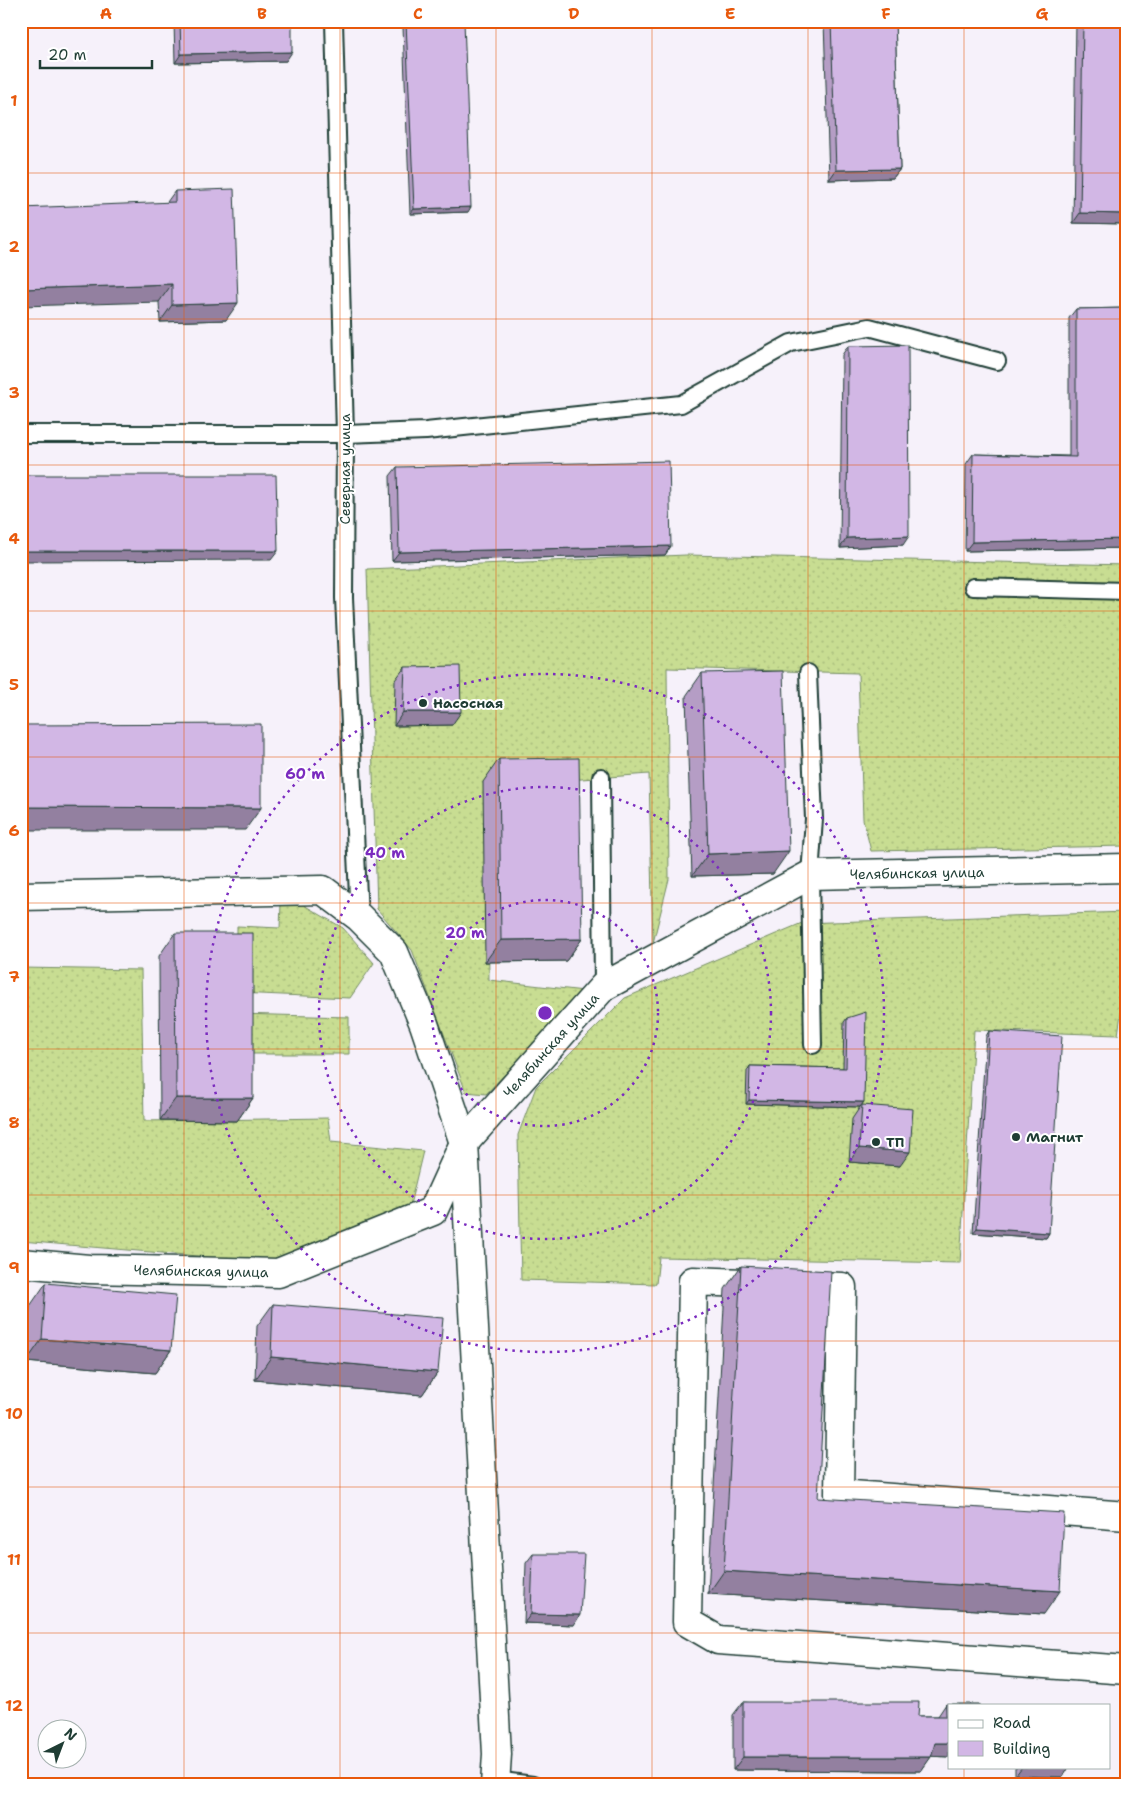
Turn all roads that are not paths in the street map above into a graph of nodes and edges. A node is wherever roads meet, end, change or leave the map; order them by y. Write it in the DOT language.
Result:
graph roads {
  1 [pos="334,21"];
  2 [pos="996,361"];
  3 [pos="21,434"];
  4 [pos="346,434"];
  5 [pos="973,587"];
  6 [pos="1127,591"];
  7 [pos="808,672"];
  8 [pos="601,777"];
  9 [pos="1127,868"];
  10 [pos="810,876"];
  11 [pos="21,896"];
  12 [pos="359,917"];
  13 [pos="603,987"];
  14 [pos="813,1045"];
  15 [pos="464,1143"];
  16 [pos="21,1263"];
  17 [pos="1127,1516"];
  18 [pos="1127,1670"];
  19 [pos="496,1782"];
  20 [pos="533,1785"];
  1 -- 4 [label="lane, Северная улица"];
  2 -- 4 [label="lane"];
  3 -- 4 [label="lane"];
  4 -- 12 [label="lane, Северная улица"];
  5 -- 6 [label="lane"];
  7 -- 10 [label="lane"];
  8 -- 13 [label="lane"];
  9 -- 10 [label="street, Челябинская улица"];
  10 -- 13 [label="street, Челябинская улица"];
  10 -- 14 [label="lane"];
  11 -- 12 [label="street"];
  12 -- 15 [label="street"];
  13 -- 15 [label="street, Челябинская улица"];
  15 -- 16 [label="street, Челябинская улица"];
  15 -- 19 [label="street"];
  17 -- 18 [label="street"];
  19 -- 20 [label="lane"];
}
